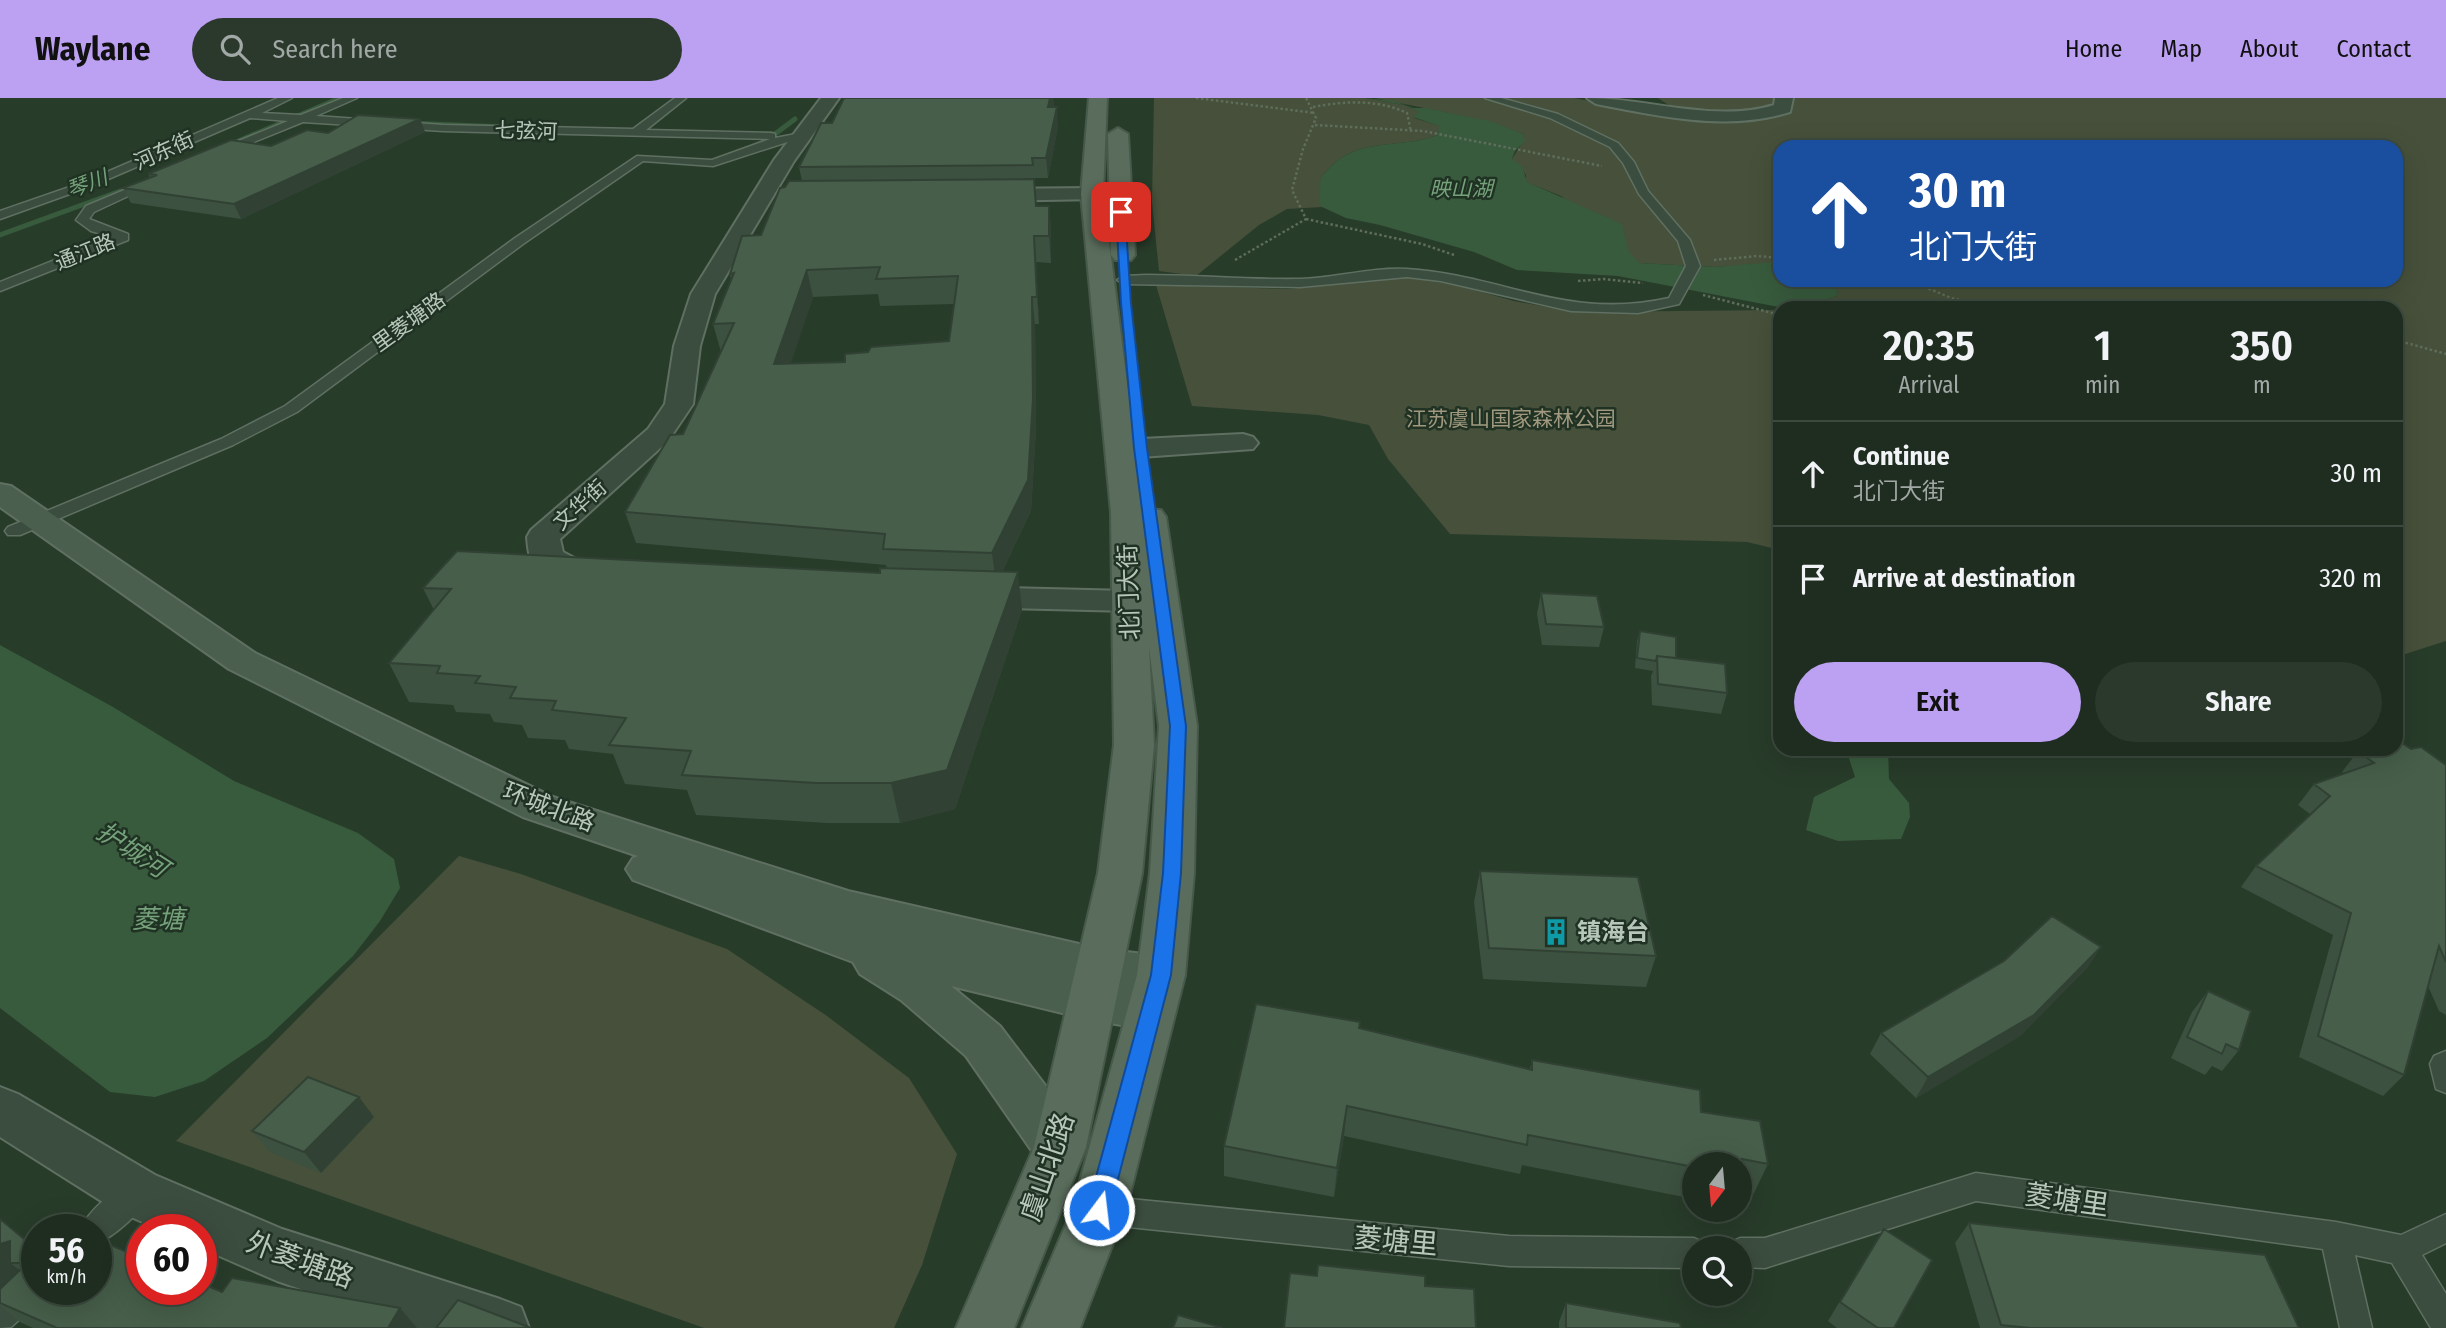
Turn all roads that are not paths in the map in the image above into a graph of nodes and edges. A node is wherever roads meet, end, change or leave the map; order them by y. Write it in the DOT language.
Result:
graph roads {
  1 [pos="287,98"];
  2 [pos="352,98"];
  3 [pos="681,98"];
  4 [pos="830,98"];
  5 [pos="1098,98"];
  6 [pos="1118,98"];
  7 [pos="1490,98"];
  8 [pos="1596,98"];
  9 [pos="1784,98"];
  10 [pos="251,115"];
  11 [pos="291,119"];
  12 [pos="638,131"];
  13 [pos="801,136"];
  14 [pos="200,162"];
  15 [pos="163,177"];
  16 [pos="1092,194"];
  17 [pos="968,195"];
  18 [pos="47,200"];
  19 [pos="90,209"];
  20 [pos="0,215"];
  21 [pos="1124,280"];
  22 [pos="0,287"];
  23 [pos="1243,443"];
  24 [pos="1141,448"];
  25 [pos="0,493"];
  26 [pos="18,523"];
  27 [pos="619,576"];
  28 [pos="941,596"];
  29 [pos="1130,601"];
  30 [pos="844,942"];
  31 [pos="1096,984"];
  32 [pos="1157,992"];
  33 [pos="2446,1063"];
  34 [pos="2446,1081"];
  35 [pos="0,1110"];
  36 [pos="1060,1147"];
  37 [pos="136,1193"];
  38 [pos="1099,1210"];
  39 [pos="112,1215"];
  40 [pos="2446,1228"];
  41 [pos="2336,1236"];
  42 [pos="2402,1250"];
  43 [pos="1682,1253"];
  44 [pos="1752,1253"];
  45 [pos="21,1297"];
  46 [pos="0,1316"];
  47 [pos="2446,1324"];
  48 [pos="500,1328"];
  49 [pos="985,1328"];
  50 [pos="1051,1328"];
  51 [pos="2356,1328"];
  1 -- 10 [label="lane, 河东街"];
  2 -- 11 [label="lane"];
  3 -- 12 [label="lane"];
  4 -- 13 [label="street, 文华街"];
  5 -- 16 [label="main road, 北门大街"];
  6 -- 21 [label="main road, 北门大街"];
  7 -- 21 [label="lane"];
  8 -- 9 [label="street"];
  10 -- 11 [label="lane, 七弦河"];
  10 -- 18 [label="lane, 河东街"];
  11 -- 12 [label="lane, 七弦河"];
  11 -- 14 [label="lane"];
  12 -- 13 [label="lane, 七弦河"];
  13 -- 26 [label="lane, 里菱塘路"];
  13 -- 27 [label="street, 文华街"];
  15 -- 19 [label="lane, 通江路"];
  16 -- 17 [label="street"];
  16 -- 29 [label="main road, 北门大街"];
  18 -- 19 [label="lane"];
  18 -- 20 [label="lane, 河东街"];
  19 -- 22 [label="lane, 通江路"];
  21 -- 24 [label="main road, 北门大街"];
  23 -- 24 [label="street"];
  24 -- 32 [label="main road, 北门大街"];
  25 -- 26 [label="main road, 环城北路"];
  26 -- 30 [label="main road, 环城北路"];
  26 -- 31 [label="main road, 环城北路"];
  28 -- 29 [label="street"];
  29 -- 31 [label="main road, 北门大街"];
  30 -- 31 [label="main road, 环城北路"];
  30 -- 36 [label="main road"];
  31 -- 32 [label="main road, 环城北路"];
  31 -- 36 [label="main road, 虞山北路"];
  32 -- 38 [label="main road"];
  33 -- 34 [label="lane"];
  35 -- 37 [label="street, 外菱塘路"];
  36 -- 49 [label="main road, 虞山北路"];
  37 -- 39 [label="lane"];
  37 -- 48 [label="street, 外菱塘路"];
  38 -- 43 [label="lane, 菱塘里"];
  38 -- 50 [label="main road"];
  40 -- 42 [label="lane"];
  41 -- 42 [label="lane, 菱塘里"];
  41 -- 44 [label="lane, 菱塘里"];
  41 -- 51 [label="lane"];
  42 -- 47 [label="lane"];
  45 -- 46 [label="lane"];
}
